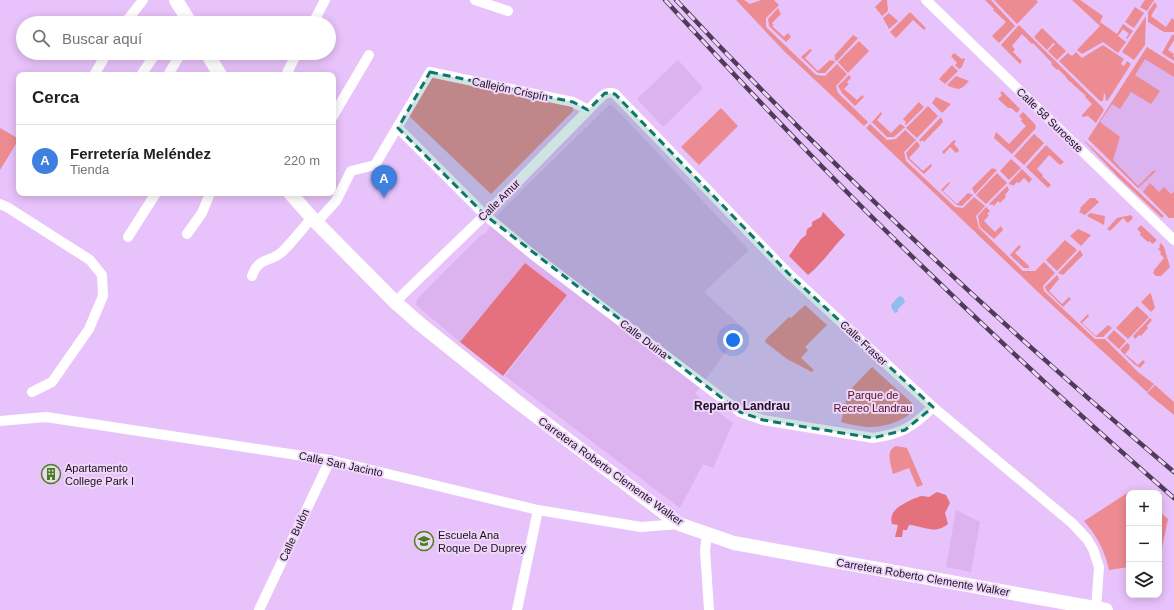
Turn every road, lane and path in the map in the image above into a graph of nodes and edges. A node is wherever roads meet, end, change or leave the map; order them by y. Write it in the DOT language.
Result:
graph roads {
  1 [pos="143,0"];
  2 [pos="176,0"];
  3 [pos="325,0"];
  4 [pos="475,0"];
  5 [pos="926,0"];
  6 [pos="508,10"];
  7 [pos="130,16"];
  8 [pos="186,16"];
  9 [pos="317,16"];
  10 [pos="369,55"];
  11 [pos="103,60"];
  12 [pos="151,60"];
  13 [pos="177,60"];
  14 [pos="212,60"];
  15 [pos="294,60"];
  16 [pos="96,72"];
  17 [pos="143,72"];
  18 [pos="170,72"];
  19 [pos="218,72"];
  20 [pos="288,72"];
  21 [pos="600,98"];
  22 [pos="588,110"];
  23 [pos="336,111"];
  24 [pos="398,128"];
  25 [pos="154,196"];
  26 [pos="209,196"];
  27 [pos="293,196"];
  28 [pos="0,204"];
  29 [pos="485,215"];
  30 [pos="314,220"];
  31 [pos="187,234"];
  32 [pos="128,237"];
  33 [pos="1174,240"];
  34 [pos="252,276"];
  35 [pos="395,302"];
  36 [pos="32,392"];
  37 [pos="933,407"];
  38 [pos="0,421"];
  39 [pos="330,460"];
  40 [pos="538,510"];
  41 [pos="679,524"];
  42 [pos="707,534"];
  43 [pos="1100,609"];
  44 [pos="259,610"];
  45 [pos="518,610"];
  46 [pos="710,610"];
  1 -- 7 [label="street"];
  2 -- 8 [label="main road"];
  3 -- 9 [label="street"];
  4 -- 6 [label="street"];
  5 -- 33 [label="street, Calle 58 Suroeste"];
  10 -- 23 [label="street"];
  11 -- 16 [label="street"];
  12 -- 17 [label="street"];
  13 -- 18 [label="street"];
  14 -- 19 [label="main road"];
  15 -- 20 [label="street"];
  21 -- 22 [label="street, Calle Amur"];
  21 -- 37 [label="street, Calle Fraser"];
  22 -- 24 [label="street, Callejón Crispín"];
  22 -- 29 [label="street, Calle Amur"];
  24 -- 29 [label="street, Calle Duina"];
  24 -- 30 [label="street"];
  25 -- 32 [label="street"];
  26 -- 31 [label="street"];
  27 -- 30 [label="main road, Carretera Roberto Clemente Walker"];
  28 -- 36 [label="street"];
  29 -- 35 [label="street, Calle Amur"];
  29 -- 37 [label="street, Calle Duina"];
  30 -- 34 [label="street"];
  30 -- 35 [label="main road, Carretera Roberto Clemente Walker"];
  35 -- 41 [label="main road, Carretera Roberto Clemente Walker"];
  37 -- 43 [label="street, Calle Fraser"];
  38 -- 39 [label="street, Calle San Jacinto"];
  39 -- 40 [label="street, Calle San Jacinto"];
  39 -- 44 [label="street, Calle Bulón"];
  40 -- 41 [label="street, Calle San Jacinto"];
  40 -- 45 [label="street"];
  41 -- 42 [label="main road, Carretera Roberto Clemente Walker"];
  42 -- 43 [label="main road, Carretera Roberto Clemente Walker"];
  42 -- 46 [label="street"];
}
